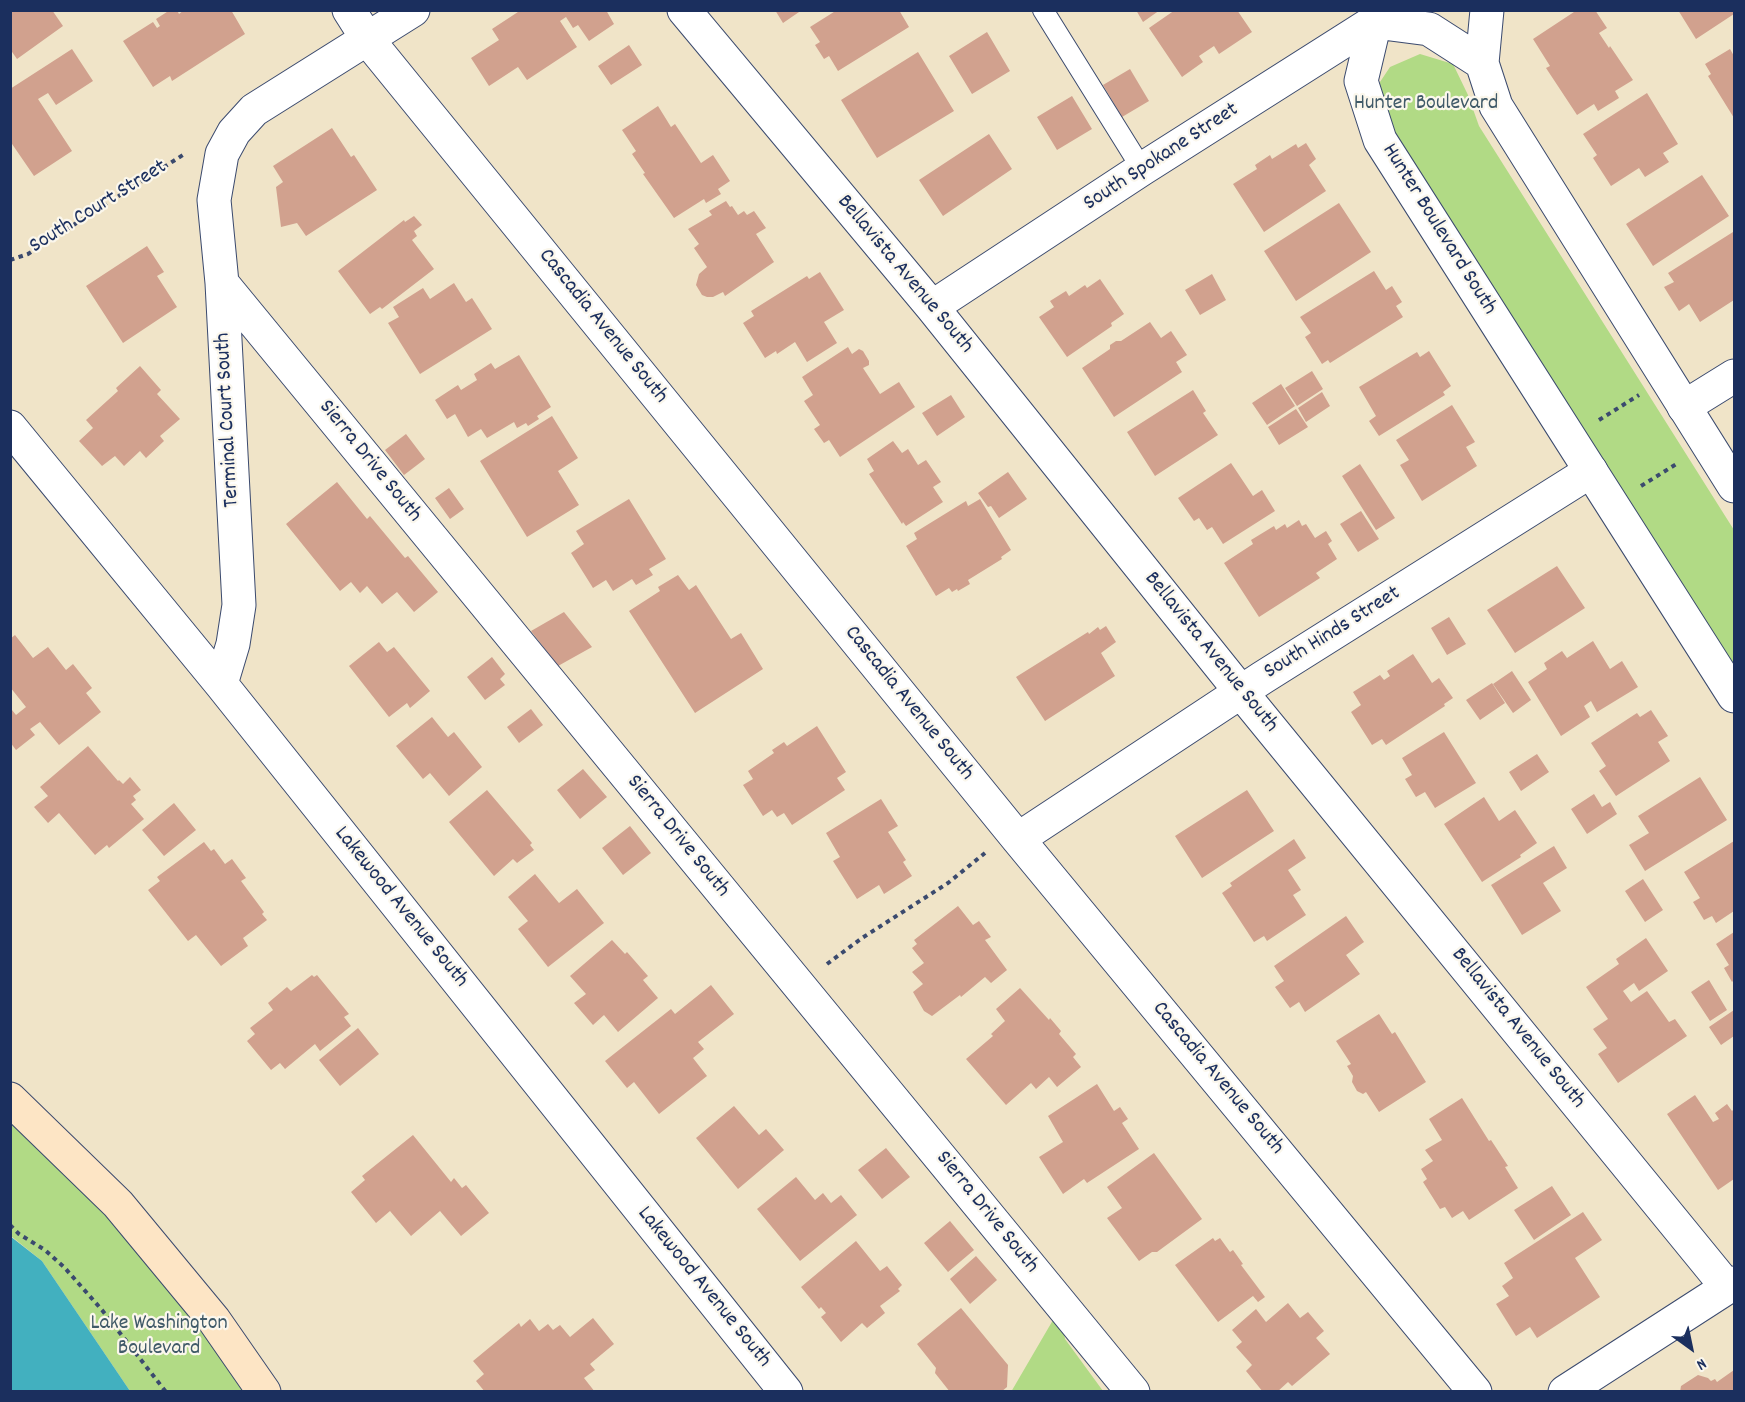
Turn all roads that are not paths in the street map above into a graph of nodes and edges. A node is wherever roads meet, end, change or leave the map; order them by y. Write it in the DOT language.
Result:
graph roads {
  1 [pos="349,10"];
  2 [pos="413,10"];
  3 [pos="684,10"];
  4 [pos="1043,10"];
  5 [pos="1487,10"];
  6 [pos="1379,14"];
  7 [pos="368,40"];
  8 [pos="1482,63"];
  9 [pos="1142,169"];
  10 [pos="222,283"];
  11 [pos="932,307"];
  12 [pos="1734,376"];
  13 [pos="1684,407"];
  14 [pos="10,427"];
  15 [pos="1591,471"];
  16 [pos="1734,486"];
  17 [pos="221,684"];
  18 [pos="1241,692"];
  19 [pos="1734,696"];
  20 [pos="1017,839"];
  21 [pos="10,1099"];
  22 [pos="1732,1289"];
  23 [pos="264,1392"];
  24 [pos="786,1392"];
  25 [pos="1133,1392"];
  26 [pos="1475,1392"];
  27 [pos="1565,1392"];
  1 -- 7 [label="street, Cascadia Avenue South"];
  2 -- 7 [label="street"];
  3 -- 11 [label="street, Bellavista Avenue South"];
  4 -- 9 [label="lane"];
  5 -- 8 [label="street"];
  6 -- 8 [label="street"];
  6 -- 9 [label="street, South Spokane Street"];
  6 -- 15 [label="street, Hunter Boulevard South"];
  7 -- 10 [label="street, Terminal Court South"];
  7 -- 20 [label="street, Cascadia Avenue South"];
  8 -- 13 [label="street"];
  9 -- 11 [label="street, South Spokane Street"];
  10 -- 17 [label="street, Terminal Court South"];
  10 -- 25 [label="street, Sierra Drive South"];
  11 -- 18 [label="street, Bellavista Avenue South"];
  12 -- 13 [label="street"];
  13 -- 16 [label="street"];
  14 -- 17 [label="street, Lakewood Avenue South"];
  15 -- 18 [label="street, South Hinds Street"];
  15 -- 19 [label="street, Hunter Boulevard South"];
  17 -- 24 [label="street, Lakewood Avenue South"];
  18 -- 20 [label="street, South Hinds Street"];
  18 -- 22 [label="street, Bellavista Avenue South"];
  20 -- 26 [label="street, Cascadia Avenue South"];
  21 -- 23 [label="main road"];
  22 -- 27 [label="street"];
}
